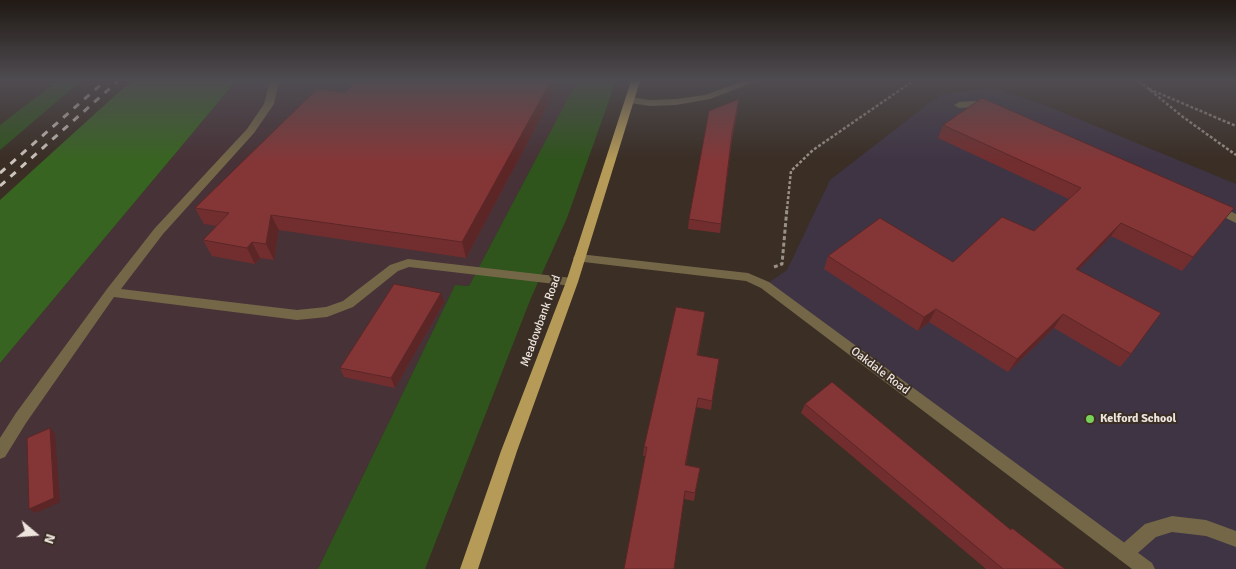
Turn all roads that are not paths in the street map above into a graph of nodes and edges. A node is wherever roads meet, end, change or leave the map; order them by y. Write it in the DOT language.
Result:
graph roads {
  1 [pos="267,108"];
  2 [pos="628,108"];
  3 [pos="985,108"];
  4 [pos="1000,113"];
  5 [pos="1201,201"];
  6 [pos="1236,219"];
  7 [pos="578,258"];
  8 [pos="572,282"];
  9 [pos="111,292"];
  10 [pos="0,452"];
  11 [pos="1236,539"];
  12 [pos="1125,553"];
  13 [pos="469,569"];
  14 [pos="1146,569"];
  1 -- 9 [label="street"];
  2 -- 7 [label="main road, Meadowbank Road"];
  3 -- 4 [label="street"];
  5 -- 6 [label="street"];
  7 -- 8 [label="main road, Meadowbank Road"];
  7 -- 12 [label="street, Oakdale Road"];
  8 -- 9 [label="street"];
  8 -- 13 [label="main road, Meadowbank Road"];
  9 -- 10 [label="street"];
  11 -- 12 [label="street"];
  12 -- 14 [label="street, Oakdale Road"];
}
